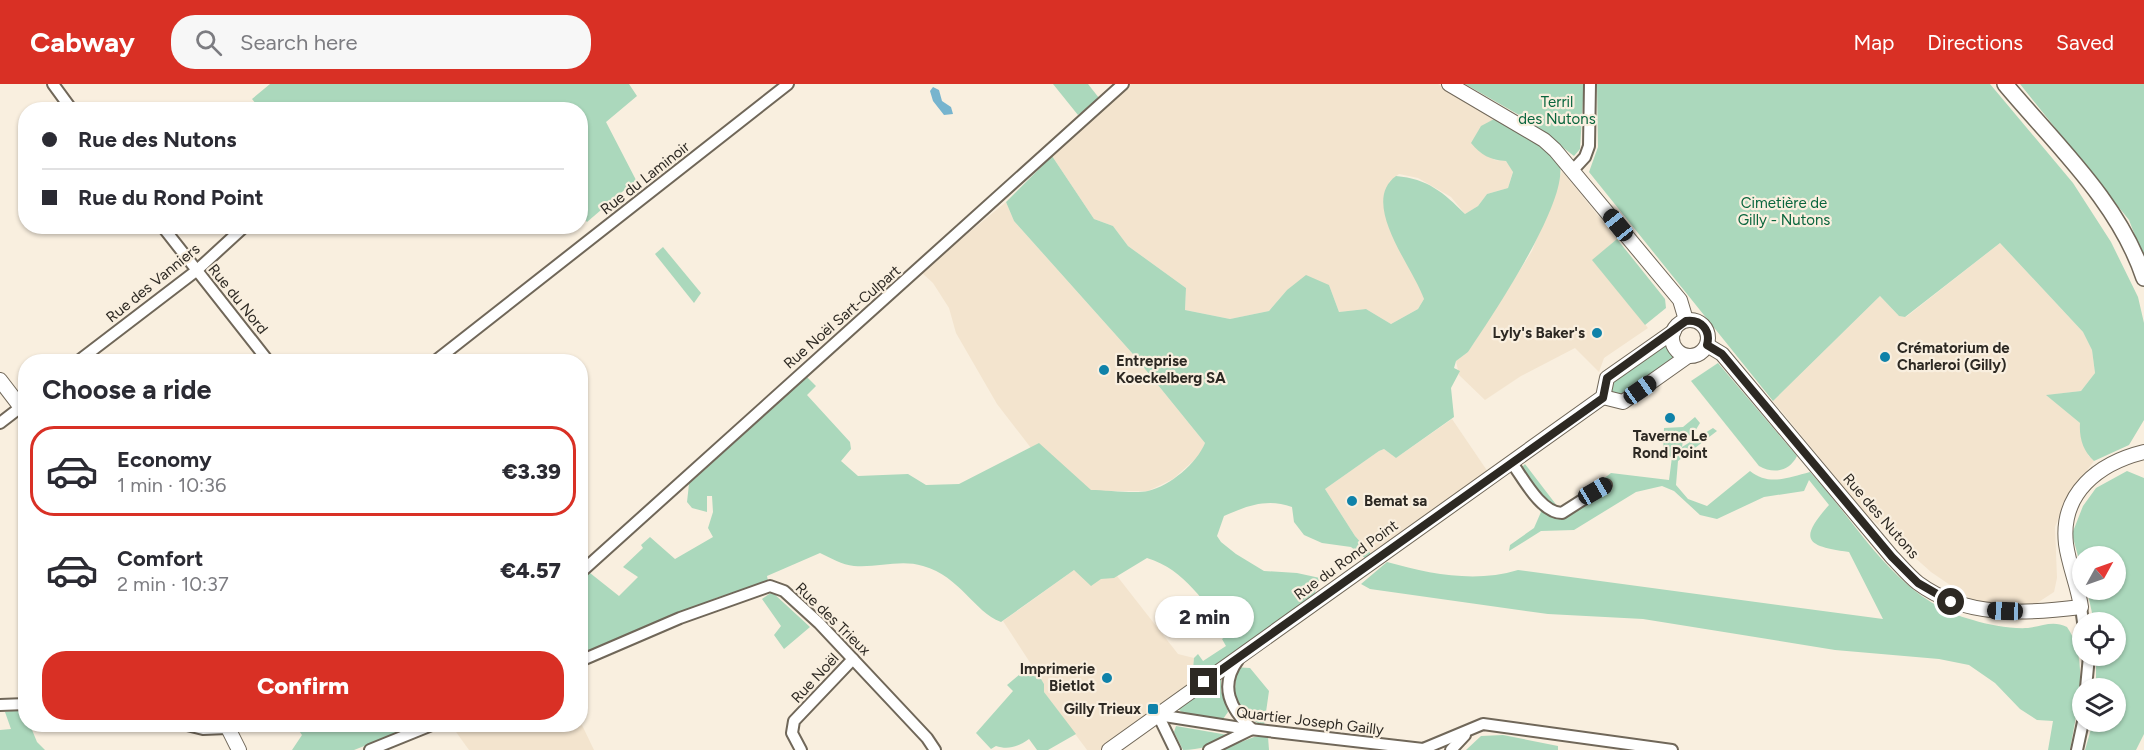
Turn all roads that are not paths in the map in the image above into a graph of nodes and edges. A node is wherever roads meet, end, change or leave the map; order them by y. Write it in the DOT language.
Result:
graph roads {
  1 [pos="53,84"];
  2 [pos="789,84"];
  3 [pos="1123,84"];
  4 [pos="1449,84"];
  5 [pos="1590,84"];
  6 [pos="2005,84"];
  7 [pos="66,102"];
  8 [pos="1573,170"];
  9 [pos="168,234"];
  10 [pos="236,234"];
  11 [pos="196,271"];
  12 [pos="2144,278"];
  13 [pos="1686,321"];
  14 [pos="1674,331"];
  15 [pos="1707,345"];
  16 [pos="88,354"];
  17 [pos="263,354"];
  18 [pos="444,354"];
  19 [pos="1688,356"];
  20 [pos="0,381"];
  21 [pos="1603,398"];
  22 [pos="18,401"];
  23 [pos="18,412"];
  24 [pos="0,423"];
  25 [pos="2144,452"];
  26 [pos="1512,463"];
  27 [pos="1606,485"];
  28 [pos="588,566"];
  29 [pos="2081,608"];
  30 [pos="2082,612"];
  31 [pos="1242,654"];
  32 [pos="588,658"];
  33 [pos="853,659"];
  34 [pos="18,704"];
  35 [pos="0,705"];
  36 [pos="1158,715"];
  37 [pos="1252,729"];
  38 [pos="1473,729"];
  39 [pos="229,732"];
  40 [pos="414,732"];
  41 [pos="2081,732"];
  42 [pos="390,742"];
  43 [pos="239,750"];
  44 [pos="370,750"];
  45 [pos="400,750"];
  46 [pos="801,750"];
  47 [pos="935,750"];
  48 [pos="1109,750"];
  49 [pos="1175,750"];
  50 [pos="1209,750"];
  51 [pos="1423,750"];
  52 [pos="1451,750"];
  53 [pos="1672,750"];
  54 [pos="2077,750"];
  1 -- 7 [label="street"];
  2 -- 18 [label="street, Rue du Laminoir"];
  3 -- 28 [label="street, Rue Noël Sart-Culpart"];
  4 -- 8 [label="street"];
  5 -- 8 [label="street"];
  6 -- 12 [label="main road"];
  8 -- 13 [label="street"];
  9 -- 11 [label="street, Rue du Nord"];
  10 -- 11 [label="street, Rue des Vanniers"];
  11 -- 16 [label="street, Rue des Vanniers"];
  11 -- 17 [label="street, Rue du Nord"];
  13 -- 14 [label="street"];
  13 -- 15 [label="street"];
  14 -- 19 [label="street"];
  14 -- 21 [label="street, Rue du Rond Point"];
  15 -- 19 [label="street"];
  15 -- 29 [label="street, Rue des Nutons"];
  19 -- 21 [label="street"];
  20 -- 22 [label="street"];
  21 -- 26 [label="street, Rue du Rond Point"];
  23 -- 24 [label="street"];
  25 -- 29 [label="street"];
  26 -- 27 [label="street"];
  26 -- 31 [label="street, Rue du Rond Point"];
  29 -- 30 [label="street"];
  31 -- 36 [label="street, Rue du Rond Point"];
  31 -- 37 [label="street"];
  32 -- 33 [label="street, Rue des Trieux"];
  33 -- 46 [label="street, Rue Noël"];
  33 -- 47 [label="street, Rue des Trieux"];
  34 -- 35 [label="street"];
  36 -- 37 [label="street, Quartier Joseph Gailly"];
  36 -- 48 [label="street, Rue du Rond Point"];
  36 -- 49 [label="street"];
  37 -- 50 [label="street"];
  37 -- 51 [label="street, Quartier Joseph Gailly"];
  38 -- 51 [label="street, Quartier Joseph Gailly"];
  38 -- 52 [label="street"];
  38 -- 53 [label="street, Quartier Joseph Gailly"];
  39 -- 43 [label="street"];
  40 -- 42 [label="street"];
  41 -- 54 [label="street"];
  42 -- 44 [label="street"];
  42 -- 45 [label="street"];
}
